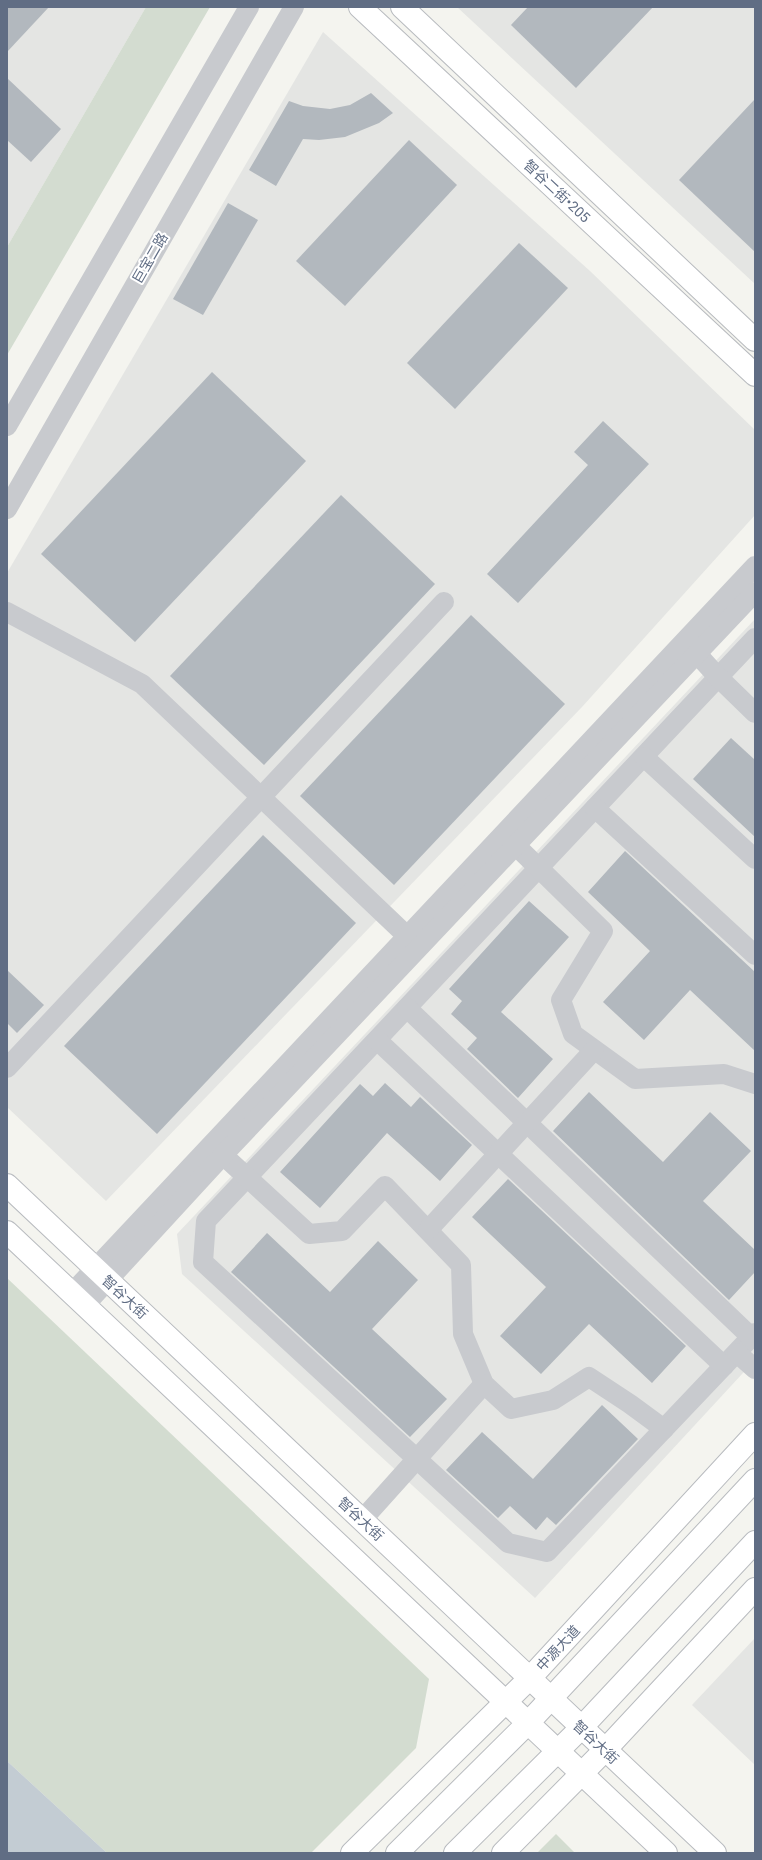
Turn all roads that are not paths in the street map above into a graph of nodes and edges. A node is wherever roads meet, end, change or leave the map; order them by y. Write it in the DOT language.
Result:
graph roads {
  1 [pos="249,7"];
  2 [pos="294,7"];
  3 [pos="360,7"];
  4 [pos="402,7"];
  5 [pos="755,340"];
  6 [pos="755,375"];
  7 [pos="7,426"];
  8 [pos="7,509"];
  9 [pos="755,566"];
  10 [pos="755,592"];
  11 [pos="444,602"];
  12 [pos="7,612"];
  13 [pos="755,638"];
  14 [pos="690,647"];
  15 [pos="718,677"];
  16 [pos="755,713"];
  17 [pos="644,756"];
  18 [pos="261,797"];
  19 [pos="595,808"];
  20 [pos="509,839"];
  21 [pos="755,859"];
  22 [pos="539,868"];
  23 [pos="407,936"];
  24 [pos="755,955"];
  25 [pos="407,1008"];
  26 [pos="377,1040"];
  27 [pos="594,1050"];
  28 [pos="7,1068"];
  29 [pos="755,1084"];
  30 [pos="527,1123"];
  31 [pos="217,1150"];
  32 [pos="498,1154"];
  33 [pos="247,1178"];
  34 [pos="7,1185"];
  35 [pos="428,1230"];
  36 [pos="7,1232"];
  37 [pos="101,1274"];
  38 [pos="78,1299"];
  39 [pos="753,1335"];
  40 [pos="731,1359"];
  41 [pos="755,1369"];
  42 [pos="484,1384"];
  43 [pos="664,1430"];
  44 [pos="755,1434"];
  45 [pos="417,1459"];
  46 [pos="755,1480"];
  47 [pos="362,1520"];
  48 [pos="755,1542"];
  49 [pos="755,1589"];
  50 [pos="530,1678"];
  51 [pos="550,1698"];
  52 [pos="506,1703"];
  53 [pos="527,1724"];
  54 [pos="581,1728"];
  55 [pos="606,1750"];
  56 [pos="558,1751"];
  57 [pos="582,1774"];
  58 [pos="352,1853"];
  59 [pos="396,1853"];
  60 [pos="455,1853"];
  61 [pos="503,1853"];
  62 [pos="666,1853"];
  63 [pos="715,1853"];
  1 -- 7 [label="street"];
  2 -- 8 [label="street, 巨宝二路"];
  3 -- 6 [label="main road, 智谷二街•205"];
  4 -- 5 [label="main road, 智谷二街•205"];
  9 -- 14 [label="street"];
  10 -- 14 [label="street"];
  11 -- 18 [label="street"];
  12 -- 18 [label="street"];
  13 -- 15 [label="street"];
  14 -- 15 [label="street"];
  14 -- 20 [label="street"];
  15 -- 16 [label="street"];
  15 -- 17 [label="street"];
  17 -- 19 [label="street"];
  17 -- 21 [label="street"];
  18 -- 23 [label="street"];
  18 -- 28 [label="street"];
  19 -- 22 [label="street"];
  19 -- 24 [label="street"];
  20 -- 22 [label="street"];
  20 -- 23 [label="street"];
  20 -- 31 [label="street"];
  22 -- 25 [label="street"];
  22 -- 27 [label="street"];
  23 -- 31 [label="street"];
  25 -- 26 [label="street"];
  25 -- 30 [label="street"];
  26 -- 32 [label="street"];
  26 -- 33 [label="street"];
  27 -- 29 [label="street"];
  27 -- 30 [label="street"];
  30 -- 32 [label="street"];
  30 -- 39 [label="street"];
  31 -- 33 [label="street"];
  31 -- 37 [label="street"];
  32 -- 35 [label="street"];
  32 -- 40 [label="street"];
  33 -- 35 [label="street"];
  33 -- 45 [label="street"];
  34 -- 37 [label="main road, 智谷大街"];
  35 -- 42 [label="street"];
  36 -- 38 [label="main road"];
  37 -- 38 [label="street"];
  37 -- 47 [label="main road, 智谷大街"];
  38 -- 52 [label="main road"];
  39 -- 40 [label="street"];
  40 -- 41 [label="street"];
  40 -- 43 [label="street"];
  42 -- 43 [label="street"];
  42 -- 45 [label="street"];
  43 -- 45 [label="street"];
  44 -- 50 [label="main road, 中源大道"];
  45 -- 47 [label="street"];
  46 -- 51 [label="main road, 中源大道"];
  47 -- 50 [label="main road, 智谷大街"];
  48 -- 54 [label="main road"];
  49 -- 55 [label="main road"];
  50 -- 51 [label="main road, 智谷大街"];
  50 -- 52 [label="main road, 中源大道"];
  51 -- 53 [label="main road, 中源大道"];
  51 -- 54 [label="main road, 智谷大街"];
  52 -- 53 [label="main road"];
  52 -- 58 [label="main road, 中源大道"];
  53 -- 56 [label="main road"];
  53 -- 59 [label="main road, 中源大道"];
  54 -- 55 [label="main road, 智谷大街"];
  54 -- 56 [label="main road"];
  55 -- 57 [label="main road"];
  55 -- 63 [label="main road, 智谷大街"];
  56 -- 57 [label="main road"];
  56 -- 60 [label="main road"];
  57 -- 61 [label="main road"];
  57 -- 62 [label="main road"];
}
